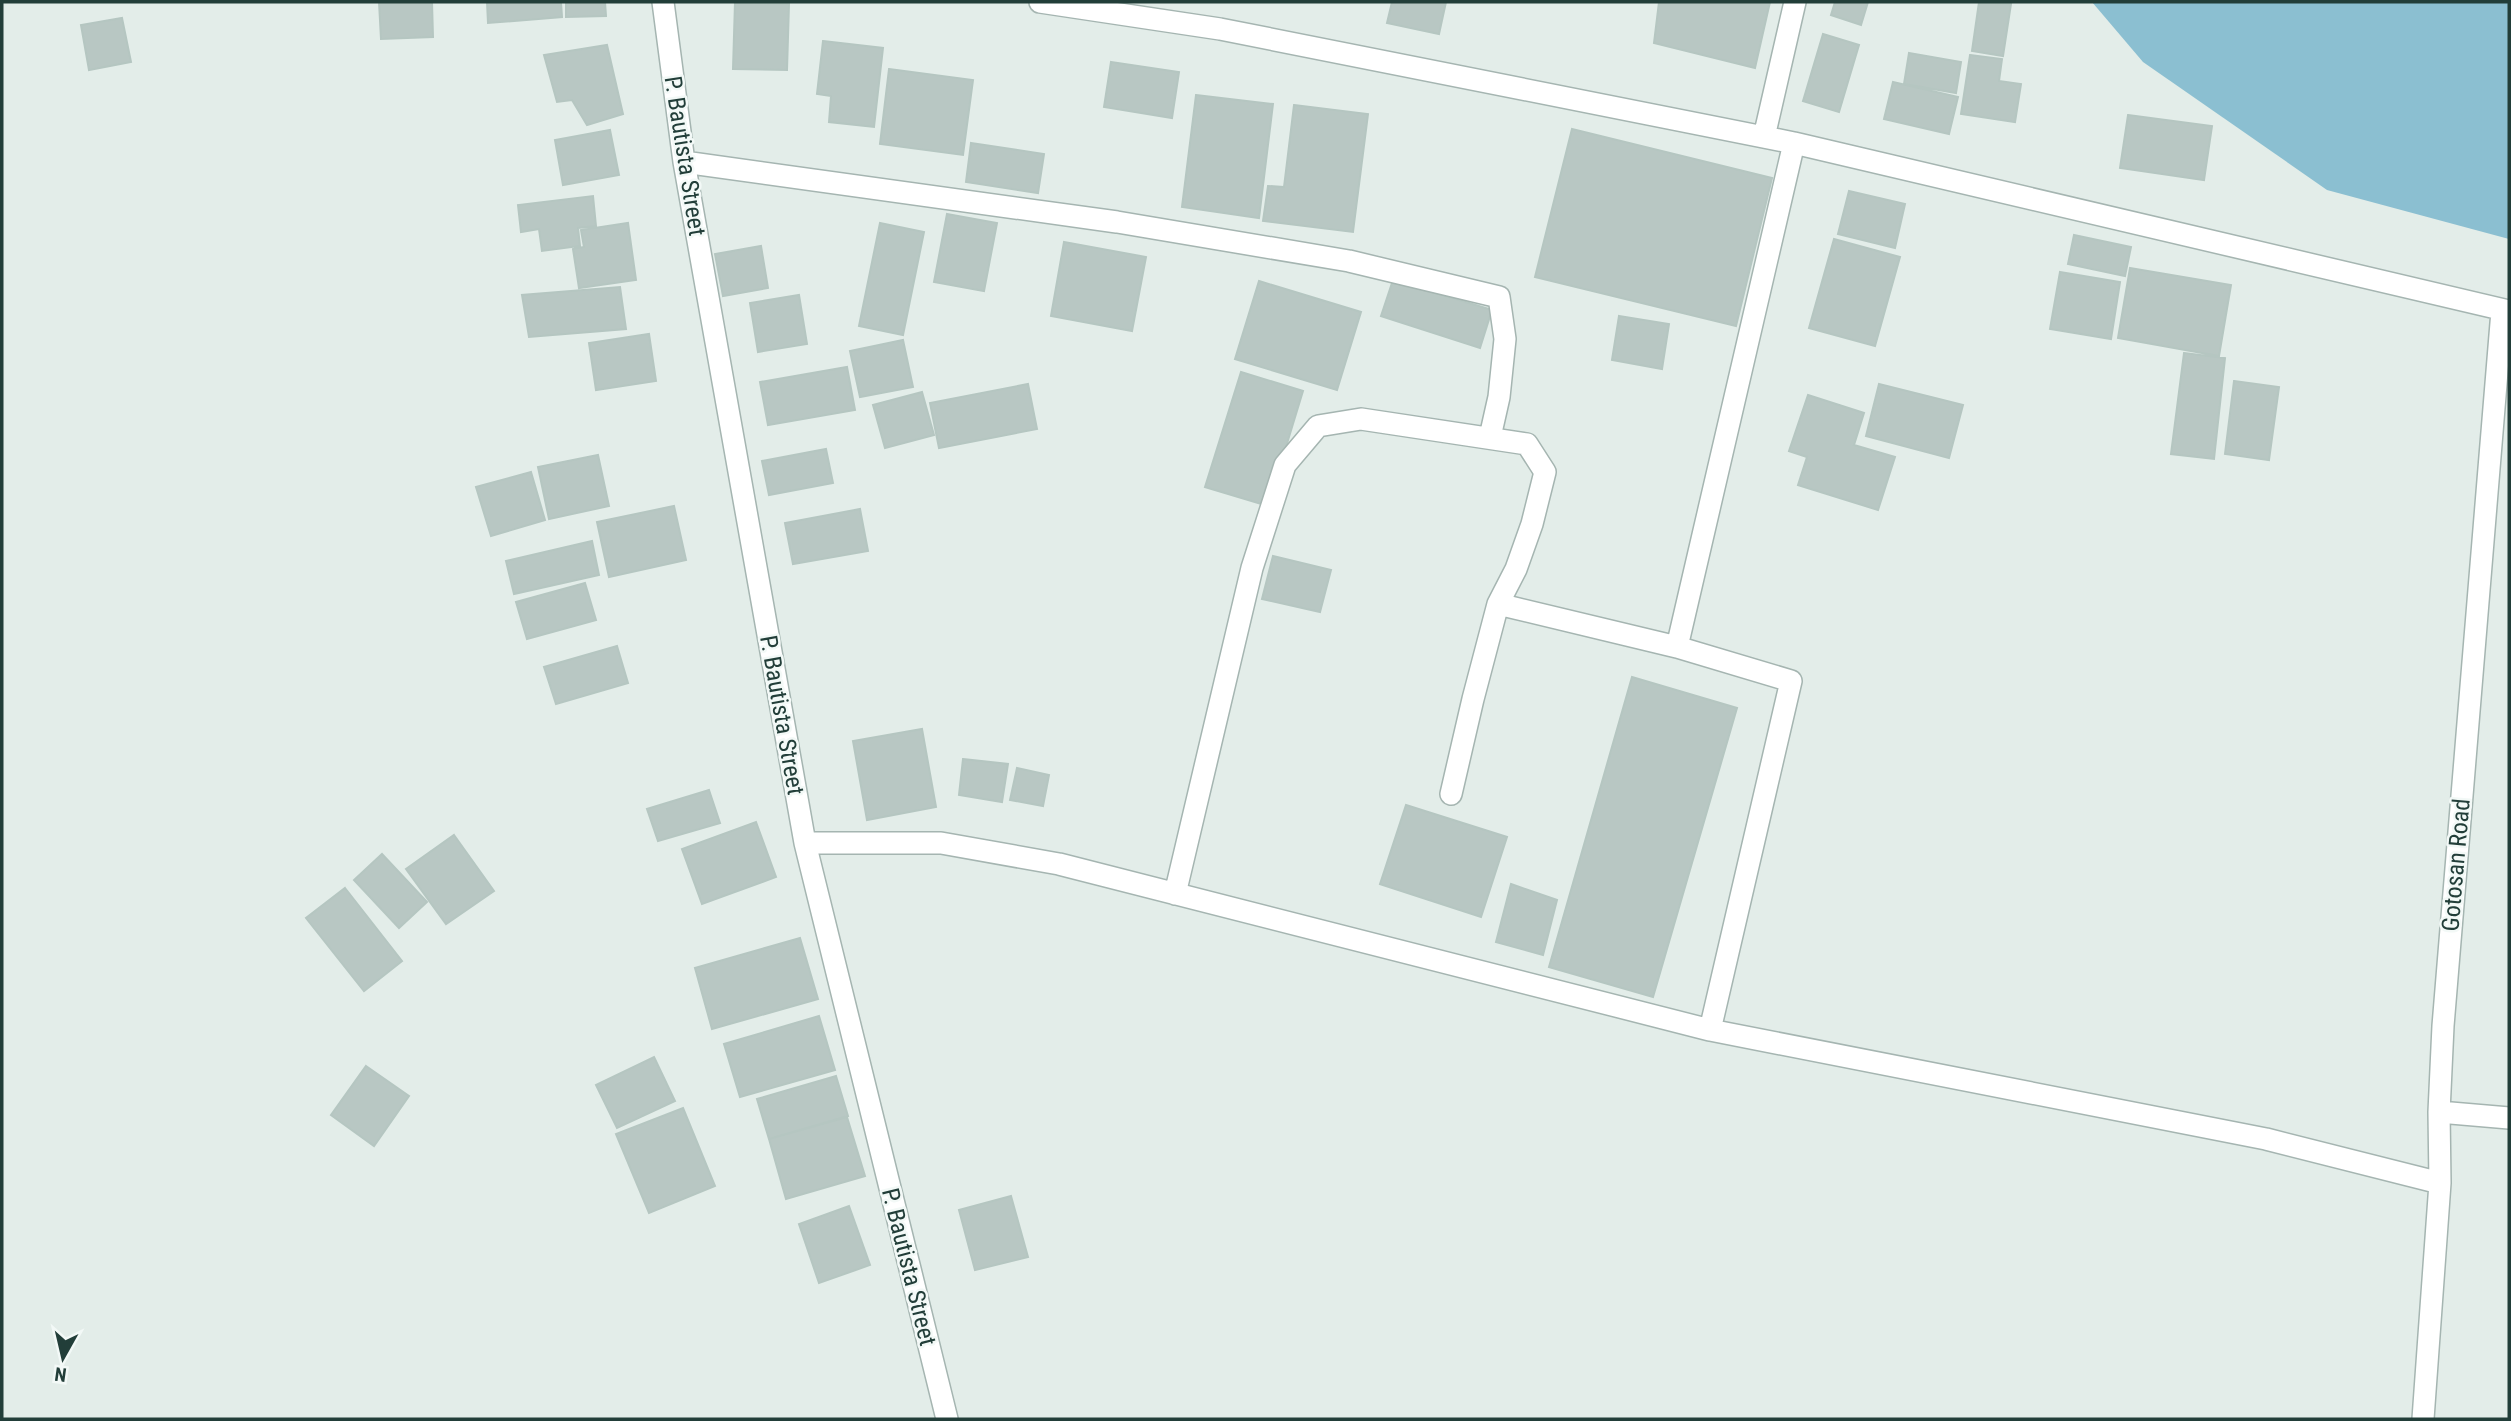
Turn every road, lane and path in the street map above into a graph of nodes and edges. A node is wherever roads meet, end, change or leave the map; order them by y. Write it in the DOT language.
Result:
graph roads {
  1 [pos="663,2"];
  2 [pos="1040,2"];
  3 [pos="1795,2"];
  4 [pos="1764,136"];
  5 [pos="1794,143"];
  6 [pos="684,162"];
  7 [pos="2505,311"];
  8 [pos="1490,437"];
  9 [pos="1499,604"];
  10 [pos="1676,646"];
  11 [pos="1451,794"];
  12 [pos="805,843"];
  13 [pos="1175,894"];
  14 [pos="1710,1030"];
  15 [pos="2439,1112"];
  16 [pos="2509,1118"];
  17 [pos="2440,1183"];
  18 [pos="947,1419"];
  19 [pos="2423,1419"];
  1 -- 6 [label="street, P. Bautista Street"];
  2 -- 4 [label="street"];
  3 -- 4 [label="street"];
  4 -- 5 [label="street"];
  5 -- 7 [label="street"];
  5 -- 10 [label="street"];
  6 -- 8 [label="street"];
  6 -- 12 [label="street, P. Bautista Street"];
  7 -- 15 [label="street, Gotosan Road"];
  8 -- 9 [label="street"];
  8 -- 13 [label="street"];
  9 -- 10 [label="street"];
  9 -- 11 [label="street"];
  10 -- 14 [label="street"];
  12 -- 13 [label="street"];
  12 -- 18 [label="street, P. Bautista Street"];
  13 -- 14 [label="street"];
  14 -- 17 [label="street"];
  15 -- 16 [label="street"];
  15 -- 17 [label="street, Gotosan Road"];
  17 -- 19 [label="street, Gotosan Road"];
}
